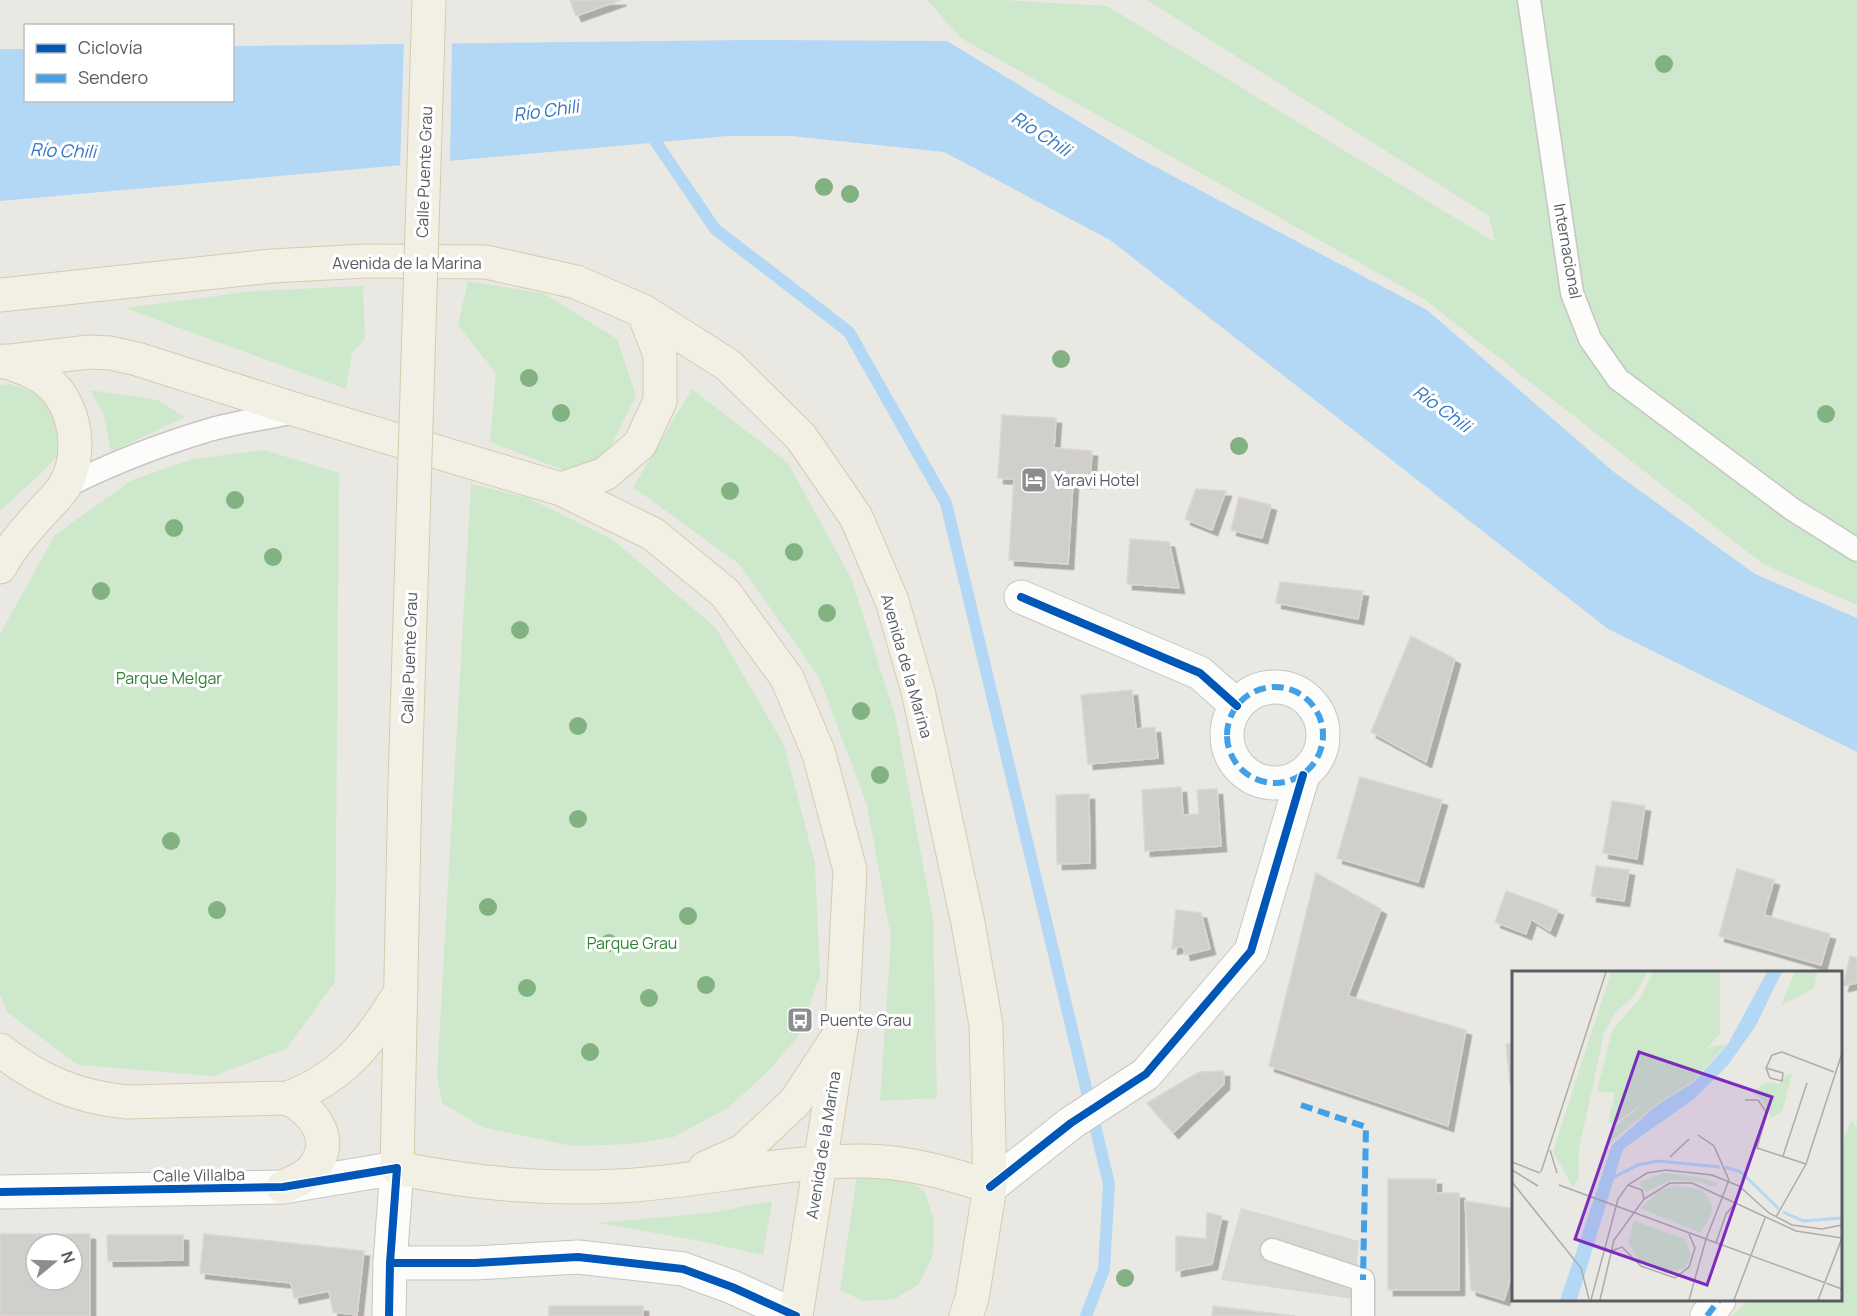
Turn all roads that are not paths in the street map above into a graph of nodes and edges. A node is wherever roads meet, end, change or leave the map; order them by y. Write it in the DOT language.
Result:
graph roads {
  1 [pos="429,0"];
  2 [pos="1529,0"];
  3 [pos="0,295"];
  4 [pos="643,311"];
  5 [pos="3,362"];
  6 [pos="300,411"];
  7 [pos="63,488"];
  8 [pos="561,489"];
  9 [pos="1857,550"];
  10 [pos="0,567"];
  11 [pos="1021,597"];
  12 [pos="1237,706"];
  13 [pos="1303,775"];
  14 [pos="401,991"];
  15 [pos="842,1024"];
  16 [pos="0,1050"];
  17 [pos="288,1098"];
  18 [pos="821,1162"];
  19 [pos="397,1168"];
  20 [pos="673,1181"];
  21 [pos="283,1187"];
  22 [pos="990,1187"];
  23 [pos="0,1192"];
  24 [pos="1272,1250"];
  25 [pos="390,1263"];
  26 [pos="1718,1301"];
  27 [pos="969,1307"];
  28 [pos="390,1316"];
  29 [pos="796,1316"];
  30 [pos="1363,1316"];
  31 [pos="1707,1316"];
  1 -- 14 [label="main road, Calle Puente Grau, bridge"];
  2 -- 9 [label="lane, Internacional"];
  3 -- 4 [label="main road, Avenida de la Marina"];
  4 -- 8 [label="main road"];
  4 -- 22 [label="main road, Avenida de la Marina"];
  5 -- 6 [label="main road, Avenida de la Marina"];
  5 -- 7 [label="main road"];
  6 -- 7 [label="lane"];
  6 -- 8 [label="main road, Avenida de la Marina"];
  7 -- 10 [label="main road"];
  8 -- 15 [label="main road, Avenida de la Marina"];
  11 -- 12 [label="street"];
  12 -- 13 [label="street"];
  12 -- 13 [label="street"];
  13 -- 22 [label="street"];
  14 -- 17 [label="main road"];
  14 -- 19 [label="main road, Calle Puente Grau"];
  15 -- 18 [label="main road, Avenida de la Marina"];
  15 -- 20 [label="main road"];
  16 -- 17 [label="main road"];
  17 -- 21 [label="main road"];
  18 -- 20 [label="main road"];
  18 -- 22 [label="main road"];
  18 -- 29 [label="main road, Avenida de la Marina"];
  19 -- 20 [label="main road"];
  19 -- 21 [label="street, Calle Villalba"];
  19 -- 25 [label="street, Calle Puente Grau"];
  21 -- 23 [label="street, Calle Villalba"];
  22 -- 27 [label="main road, Avenida de la Marina"];
  24 -- 30 [label="lane"];
  25 -- 28 [label="street, Calle Puente Grau"];
  25 -- 29 [label="street"];
  26 -- 31 [label="street"];
}
